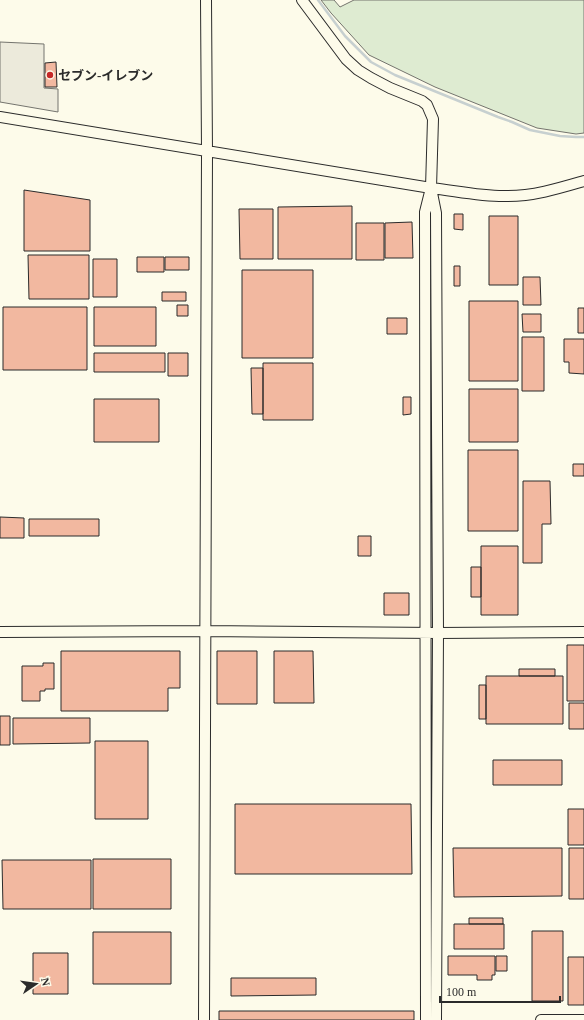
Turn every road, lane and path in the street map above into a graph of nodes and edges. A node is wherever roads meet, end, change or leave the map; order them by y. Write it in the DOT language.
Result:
graph roads {
  1 [pos="206,0"];
  2 [pos="302,0"];
  3 [pos="0,117"];
  4 [pos="207,152"];
  5 [pos="584,181"];
  6 [pos="431,188"];
  7 [pos="205,631"];
  8 [pos="0,632"];
  9 [pos="584,632"];
  10 [pos="426,633"];
  11 [pos="438,633"];
  12 [pos="204,1020"];
  13 [pos="426,1020"];
  14 [pos="436,1020"];
  15 [pos="540,1020"];
  16 [pos="584,1020"];
  1 -- 4 [label="street"];
  2 -- 6 [label="street"];
  3 -- 4 [label="street"];
  4 -- 6 [label="street"];
  4 -- 7 [label="street"];
  5 -- 6 [label="street"];
  6 -- 10 [label="street"];
  6 -- 11 [label="street"];
  7 -- 8 [label="street"];
  7 -- 10 [label="street"];
  7 -- 12 [label="street"];
  9 -- 11 [label="street"];
  10 -- 11 [label="street"];
  10 -- 13 [label="street"];
  11 -- 14 [label="street"];
  15 -- 16 [label="street"];
}
